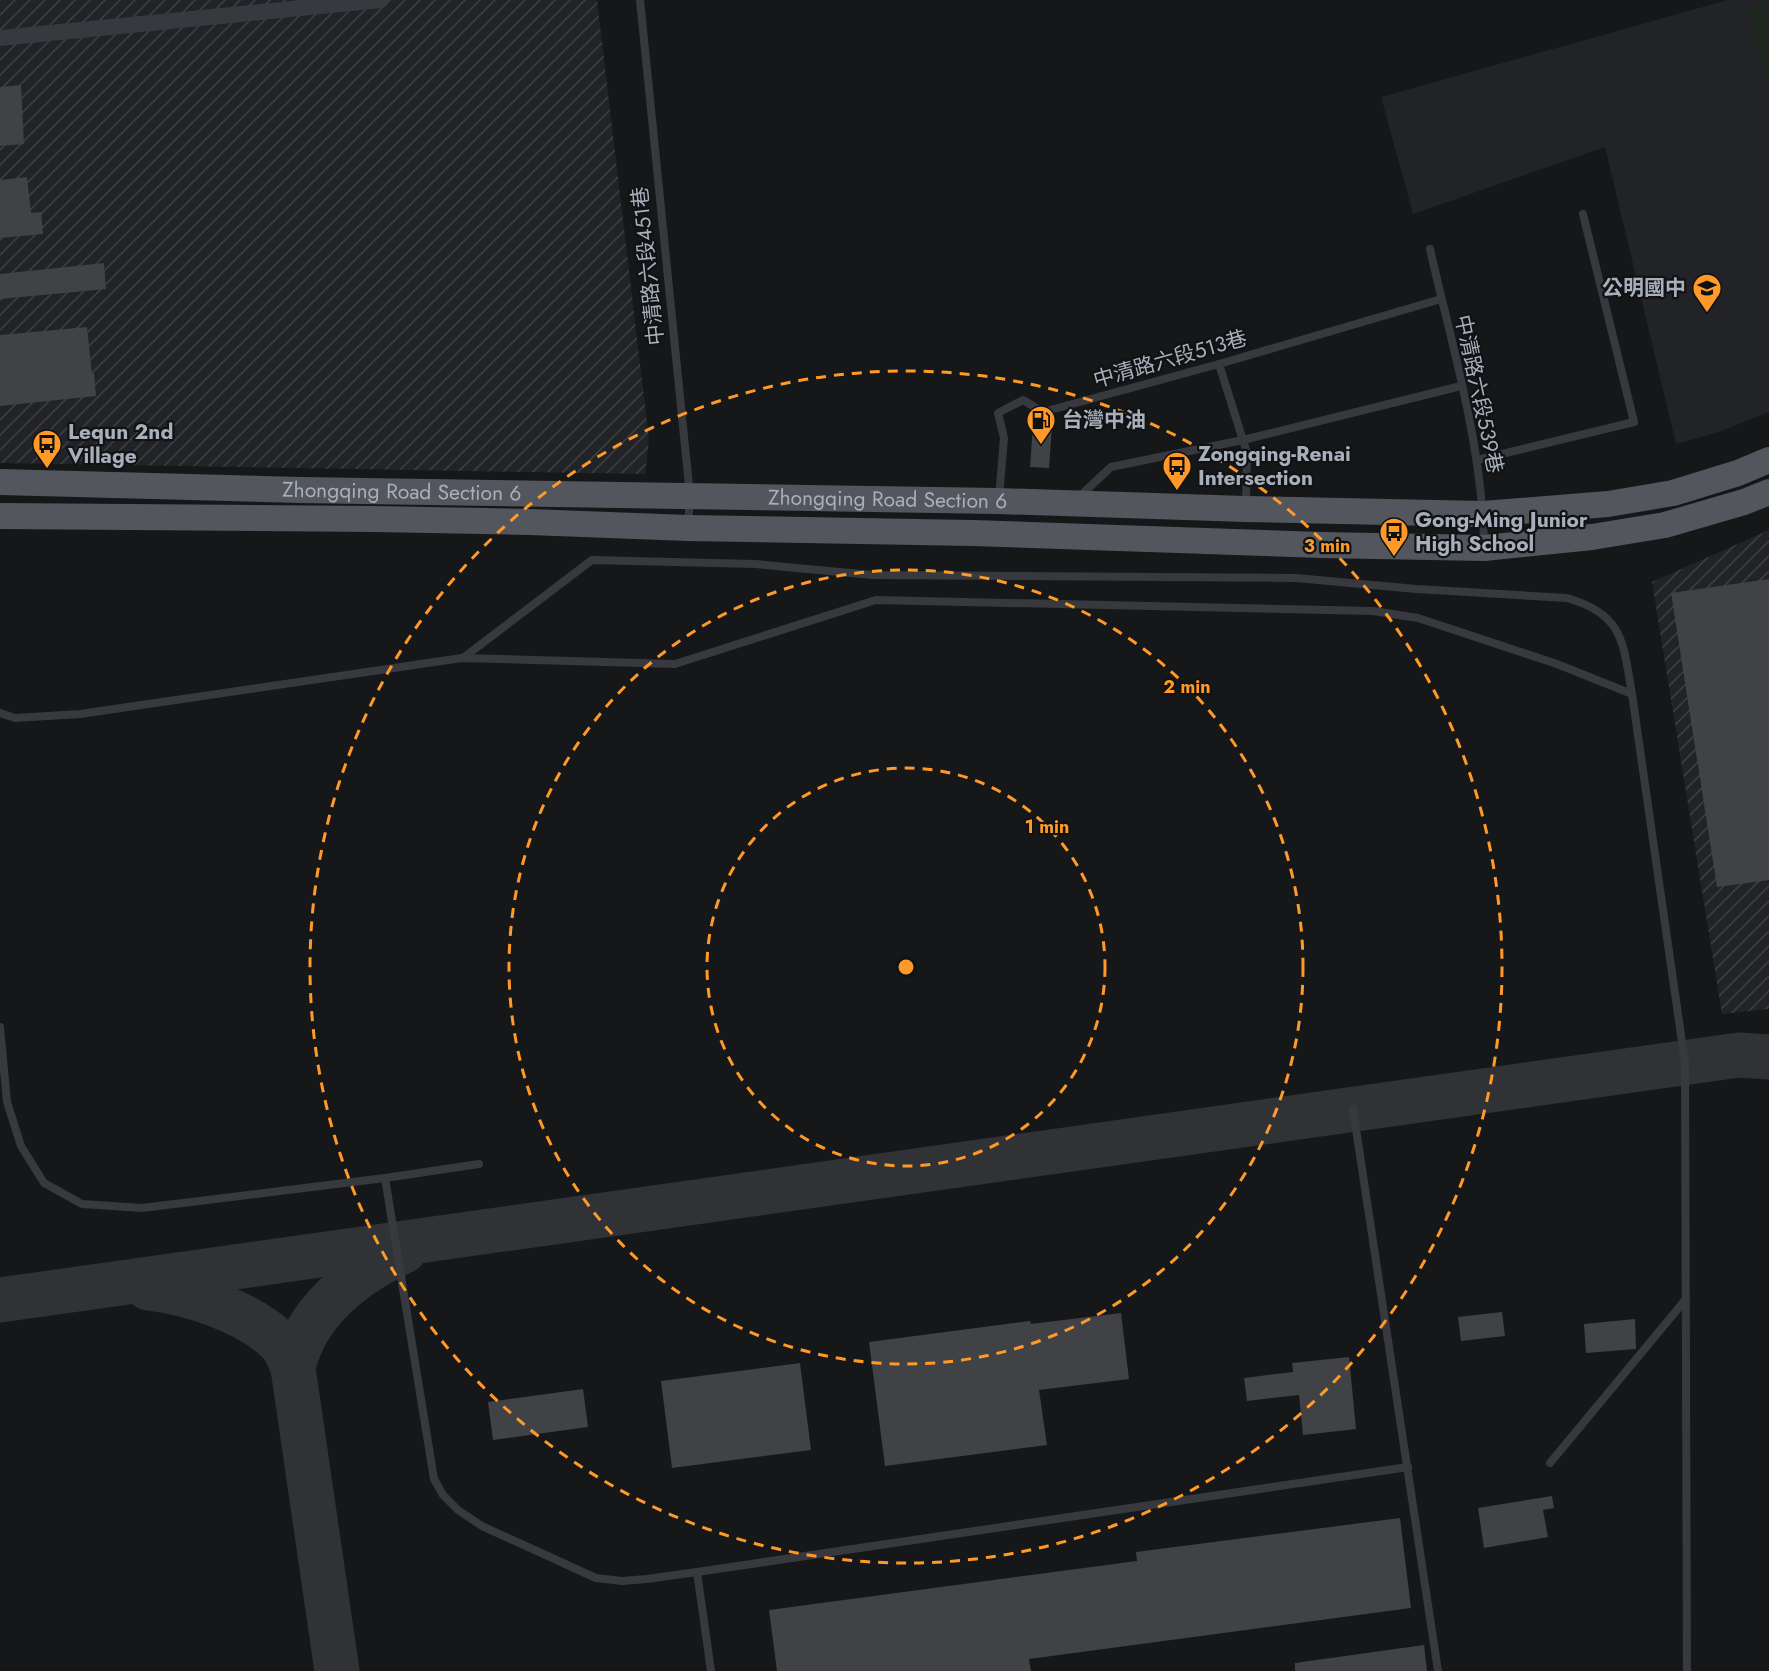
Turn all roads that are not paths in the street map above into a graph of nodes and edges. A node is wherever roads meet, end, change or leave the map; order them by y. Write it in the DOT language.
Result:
graph roads {
  1 [pos="381,0"];
  2 [pos="640,0"];
  3 [pos="0,38"];
  4 [pos="1583,214"];
  5 [pos="1430,249"];
  6 [pos="1441,299"];
  7 [pos="1219,364"];
  8 [pos="1461,386"];
  9 [pos="1243,440"];
  10 [pos="1477,460"];
  11 [pos="1769,460"];
  12 [pos="0,482"];
  13 [pos="1769,492"];
  14 [pos="690,496"];
  15 [pos="998,501"];
  16 [pos="1072,504"];
  17 [pos="1246,509"];
  18 [pos="1483,514"];
  19 [pos="0,516"];
  20 [pos="688,528"];
  21 [pos="1484,548"];
  22 [pos="462,658"];
  23 [pos="1632,694"];
  24 [pos="0,713"];
  25 [pos="0,1027"];
  26 [pos="1353,1109"];
  27 [pos="479,1164"];
  28 [pos="386,1178"];
  29 [pos="1686,1299"];
  30 [pos="1550,1463"];
  31 [pos="1408,1467"];
  32 [pos="697,1572"];
  33 [pos="711,1671"];
  34 [pos="1438,1671"];
  35 [pos="1687,1671"];
  1 -- 3 [label="street"];
  2 -- 14 [label="lane, 中清路六段451巷"];
  4 -- 10 [label="lane"];
  5 -- 6 [label="lane, 中清路六段539巷"];
  6 -- 7 [label="lane, 中清路六段513巷"];
  6 -- 8 [label="lane, 中清路六段539巷"];
  7 -- 9 [label="lane"];
  7 -- 15 [label="lane, 中清路六段513巷"];
  8 -- 9 [label="lane"];
  8 -- 10 [label="lane, 中清路六段539巷"];
  9 -- 16 [label="lane"];
  9 -- 17 [label="lane"];
  10 -- 18 [label="lane, 中清路六段539巷"];
  11 -- 18 [label="main road, Zhongqing Road Section 6"];
  12 -- 14 [label="main road, Zhongqing Road Section 6"];
  13 -- 21 [label="main road, Zhongqing Road Section 6"];
  14 -- 15 [label="main road, Zhongqing Road Section 6"];
  14 -- 20 [label="lane, 中清路六段451巷"];
  15 -- 16 [label="main road, Zhongqing Road Section 6"];
  16 -- 17 [label="main road, Zhongqing Road Section 6"];
  17 -- 18 [label="main road, Zhongqing Road Section 6"];
  18 -- 21 [label="lane, 中清路六段539巷"];
  19 -- 20 [label="main road, Zhongqing Road Section 6"];
  20 -- 21 [label="main road, Zhongqing Road Section 6"];
  22 -- 23 [label="lane"];
  22 -- 23 [label="lane"];
  22 -- 24 [label="lane"];
  23 -- 29 [label="lane"];
  25 -- 28 [label="lane"];
  26 -- 31 [label="lane"];
  27 -- 28 [label="lane"];
  28 -- 32 [label="lane"];
  29 -- 30 [label="lane"];
  29 -- 35 [label="lane"];
  31 -- 32 [label="lane"];
  31 -- 34 [label="lane"];
  32 -- 33 [label="lane"];
}
